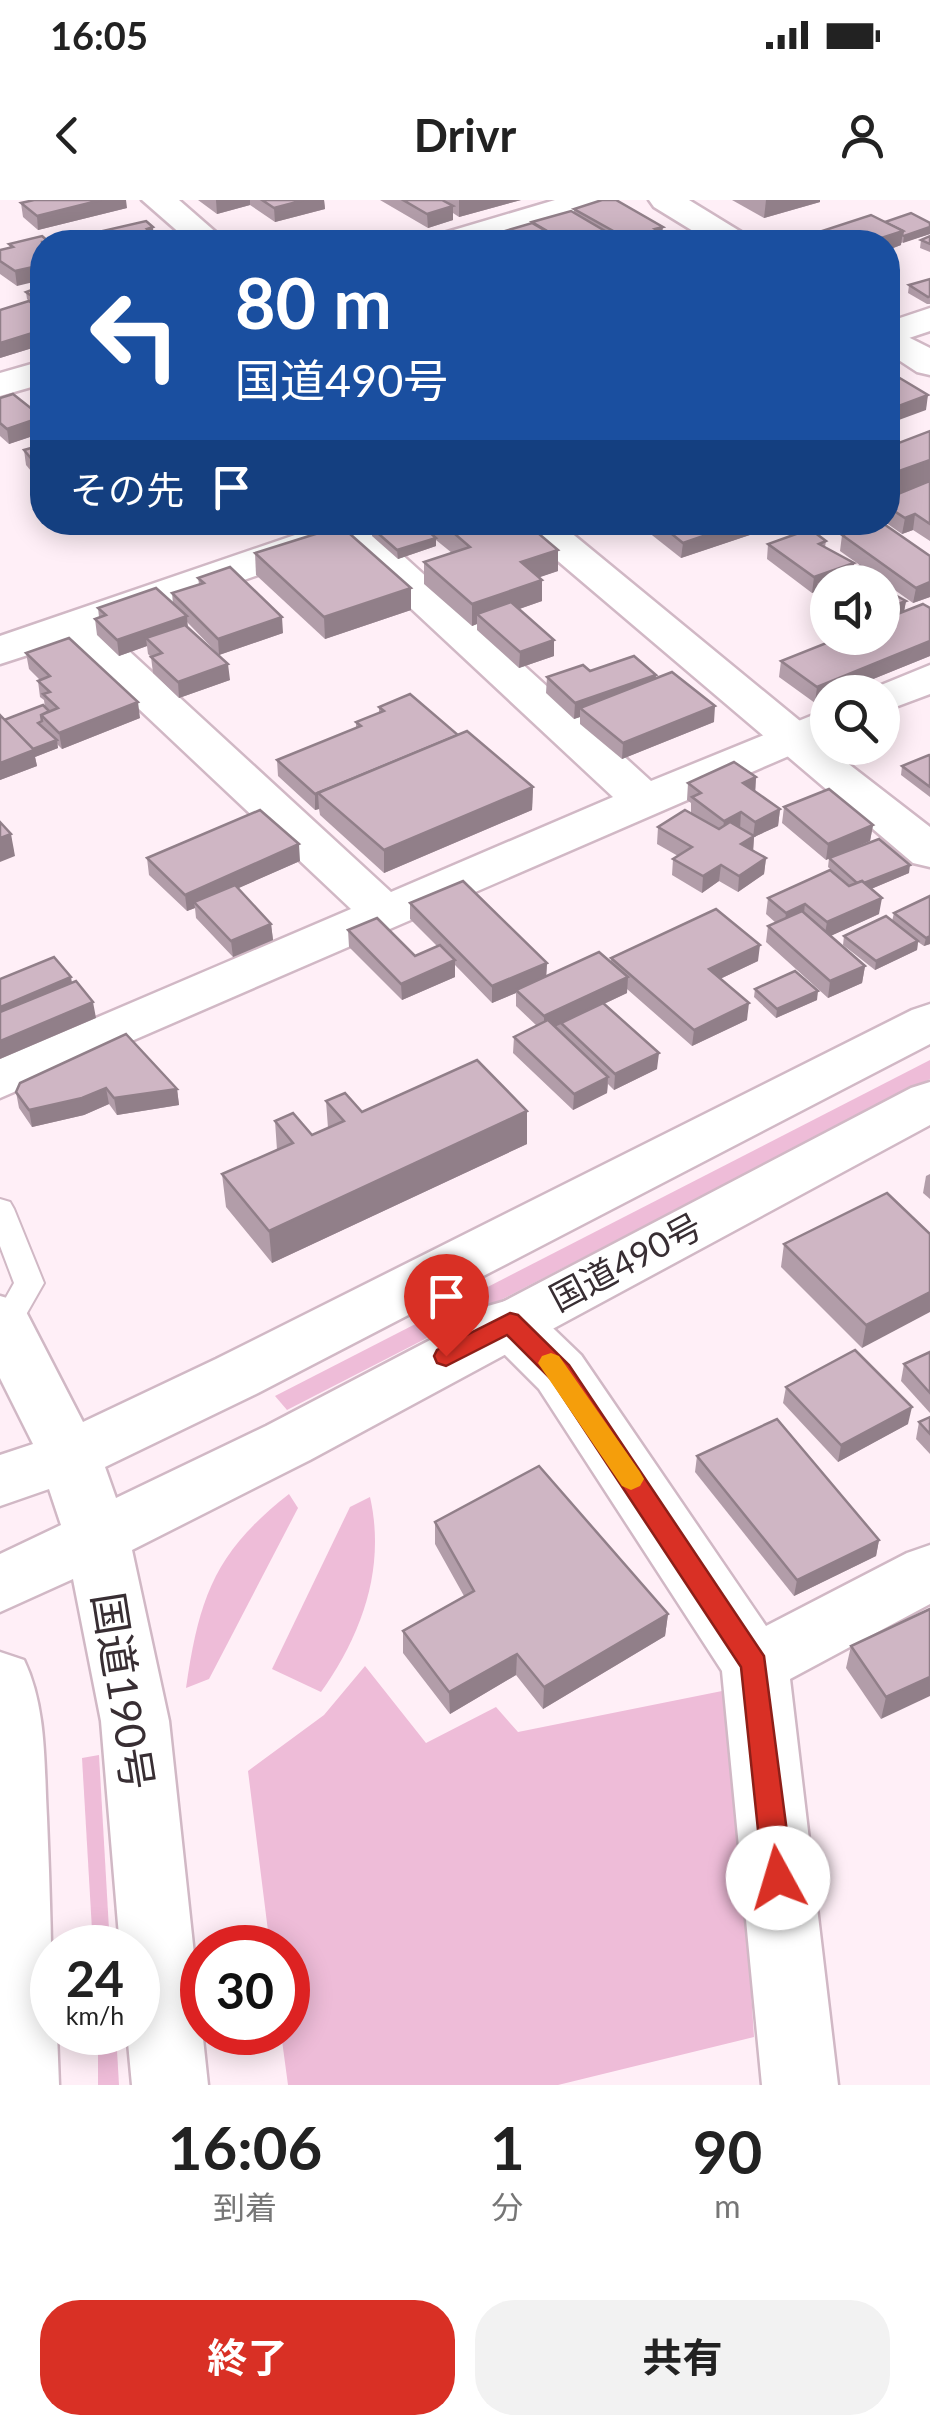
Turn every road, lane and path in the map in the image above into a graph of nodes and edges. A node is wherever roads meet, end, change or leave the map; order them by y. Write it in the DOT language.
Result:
graph roads {
  1 [pos="158,200"];
  2 [pos="591,200"];
  3 [pos="666,200"];
  4 [pos="195,230"];
  5 [pos="490,230"];
  6 [pos="715,230"];
  7 [pos="930,319"];
  8 [pos="900,331"];
  9 [pos="900,344"];
  10 [pos="930,364"];
  11 [pos="30,376"];
  12 [pos="0,385"];
  13 [pos="315,535"];
  14 [pos="342,535"];
  15 [pos="549,535"];
  16 [pos="74,624"];
  17 [pos="0,651"];
  18 [pos="930,678"];
  19 [pos="900,690"];
  20 [pos="810,729"];
  21 [pos="845,765"];
  22 [pos="644,800"];
  23 [pos="930,852"];
  24 [pos="383,912"];
  25 [pos="930,1022"];
  26 [pos="0,1080"];
  27 [pos="930,1101"];
  28 [pos="0,1209"];
  29 [pos="2,1322"];
  30 [pos="510,1322"];
  31 [pos="70,1456"];
  32 [pos="0,1482"];
  33 [pos="97,1538"];
  34 [pos="930,1572"];
  35 [pos="0,1584"];
  36 [pos="754,1665"];
  37 [pos="0,1680"];
  38 [pos="20,2085"];
  39 [pos="170,2085"];
  40 [pos="800,2085"];
  1 -- 4 [label="main road"];
  2 -- 5 [label="main road"];
  3 -- 6 [label="main road"];
  7 -- 8 [label="main road"];
  9 -- 10 [label="main road"];
  11 -- 12 [label="main road"];
  13 -- 16 [label="main road"];
  14 -- 22 [label="main road"];
  15 -- 20 [label="main road"];
  16 -- 17 [label="main road"];
  16 -- 24 [label="main road"];
  18 -- 19 [label="main road"];
  20 -- 22 [label="main road"];
  21 -- 23 [label="main road"];
  22 -- 24 [label="main road"];
  24 -- 26 [label="main road"];
  25 -- 31 [label="main road, 国道490号"];
  27 -- 30 [label="main road, 国道490号"];
  28 -- 29 [label="lane"];
  29 -- 31 [label="main road, 国道190号"];
  30 -- 33 [label="main road, 国道490号"];
  30 -- 36 [label="main road"];
  31 -- 32 [label="main road, 国道490号"];
  31 -- 33 [label="main road, 国道190号"];
  33 -- 35 [label="main road, 国道490号"];
  33 -- 39 [label="main road, 国道190号"];
  34 -- 36 [label="main road"];
  36 -- 40 [label="main road"];
  37 -- 38 [label="main road"];
}
